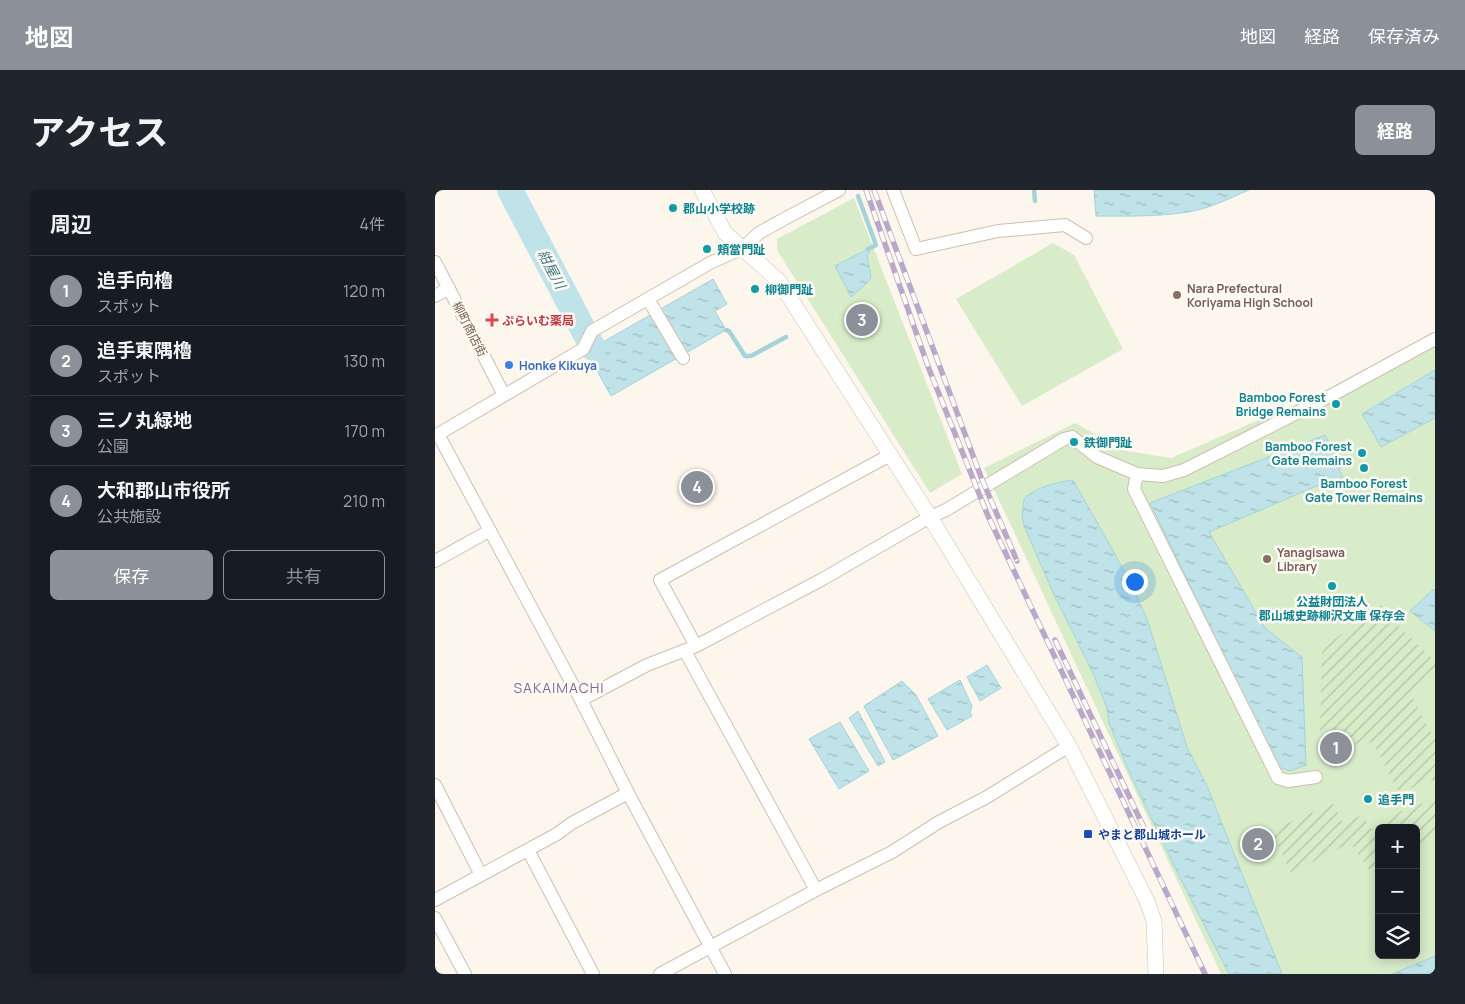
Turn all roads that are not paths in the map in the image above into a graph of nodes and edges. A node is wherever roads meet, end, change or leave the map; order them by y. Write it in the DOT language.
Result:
graph roads {
  1 [pos="702,190"];
  2 [pos="839,190"];
  3 [pos="893,190"];
  4 [pos="1086,238"];
  5 [pos="743,248"];
  6 [pos="435,262"];
  7 [pos="449,288"];
  8 [pos="435,296"];
  9 [pos="648,299"];
  10 [pos="1435,339"];
  11 [pos="683,358"];
  12 [pos="504,395"];
  13 [pos="436,435"];
  14 [pos="890,455"];
  15 [pos="1137,474"];
  16 [pos="930,517"];
  17 [pos="489,531"];
  18 [pos="435,561"];
  19 [pos="691,649"];
  20 [pos="581,700"];
  21 [pos="1069,746"];
  22 [pos="1316,778"];
  23 [pos="435,785"];
  24 [pos="627,793"];
  25 [pos="528,850"];
  26 [pos="481,875"];
  27 [pos="815,890"];
  28 [pos="435,900"];
  29 [pos="435,918"];
  30 [pos="710,947"];
  31 [pos="465,974"];
  32 [pos="593,974"];
  33 [pos="660,974"];
  34 [pos="725,974"];
  35 [pos="1156,974"];
  1 -- 5 [label="street"];
  2 -- 5 [label="street"];
  3 -- 4 [label="street"];
  5 -- 9 [label="street"];
  5 -- 14 [label="street"];
  6 -- 7 [label="street, 柳町商店街"];
  7 -- 8 [label="street"];
  7 -- 12 [label="street, 柳町商店街"];
  9 -- 11 [label="street"];
  9 -- 12 [label="street"];
  10 -- 15 [label="street"];
  12 -- 13 [label="street"];
  13 -- 17 [label="street"];
  14 -- 16 [label="street"];
  14 -- 19 [label="street"];
  15 -- 16 [label="street"];
  15 -- 22 [label="street"];
  16 -- 19 [label="street"];
  16 -- 21 [label="street"];
  17 -- 18 [label="street"];
  17 -- 20 [label="street"];
  19 -- 20 [label="street"];
  19 -- 27 [label="street"];
  20 -- 24 [label="street"];
  21 -- 27 [label="street"];
  21 -- 35 [label="street"];
  23 -- 26 [label="street"];
  24 -- 25 [label="street"];
  24 -- 30 [label="street"];
  25 -- 26 [label="street"];
  25 -- 32 [label="street"];
  26 -- 28 [label="street"];
  27 -- 30 [label="street"];
  29 -- 31 [label="street"];
  30 -- 33 [label="street"];
  30 -- 34 [label="street"];
}
